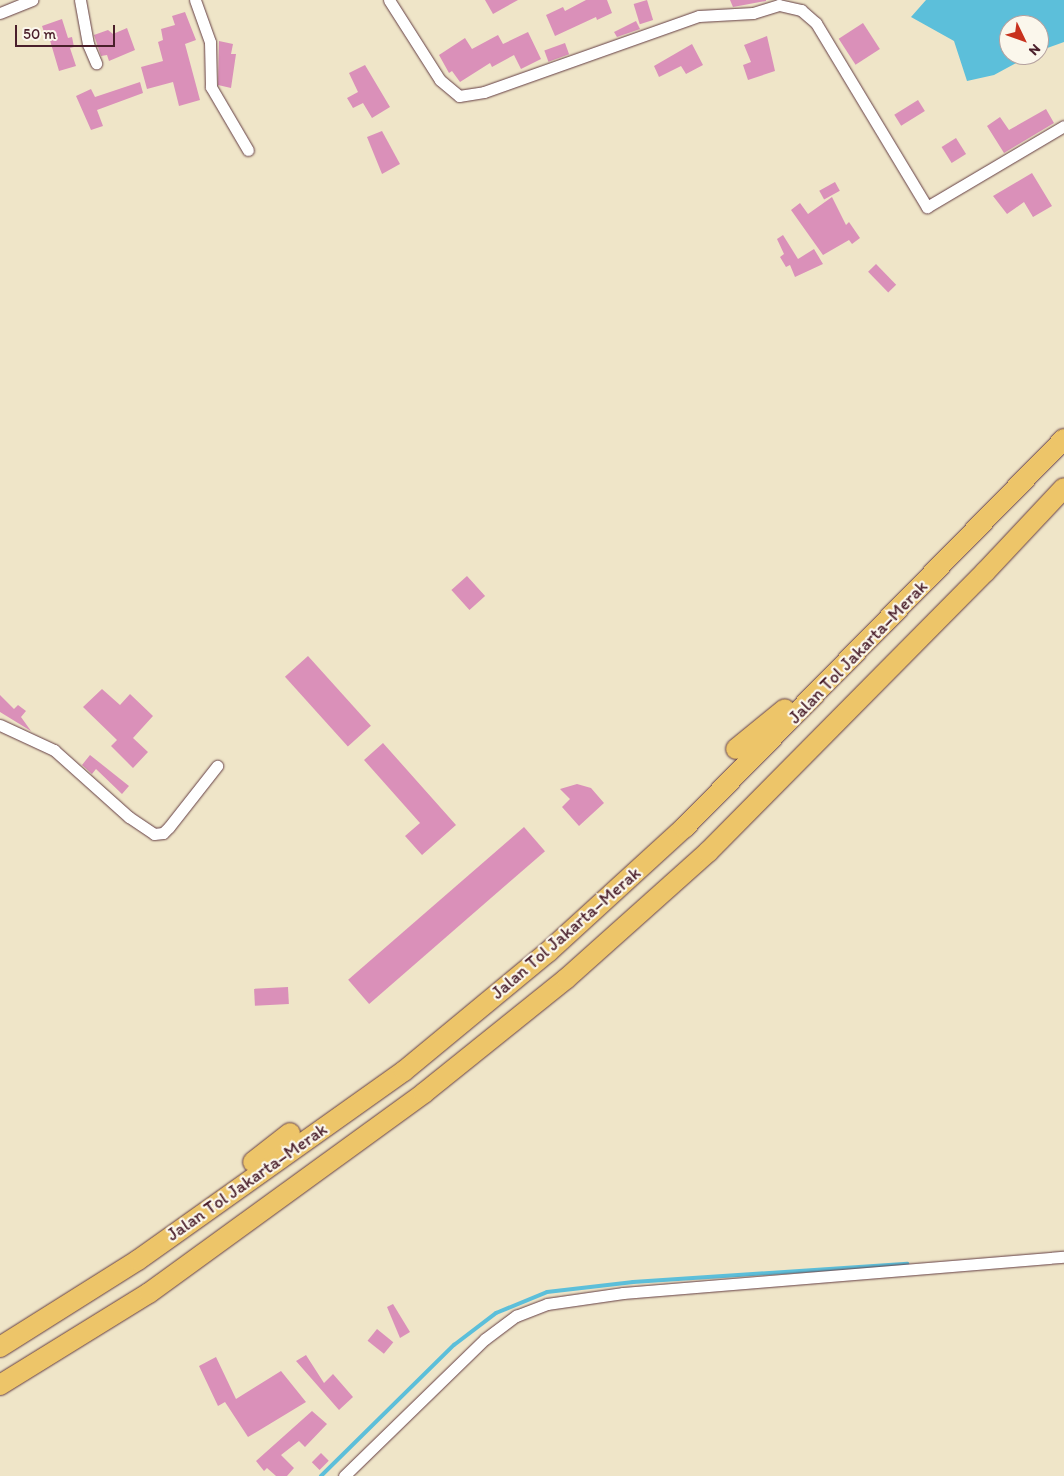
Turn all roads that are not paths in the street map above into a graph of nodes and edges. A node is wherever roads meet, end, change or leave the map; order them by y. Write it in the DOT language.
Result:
graph roads {
  1 [pos="32,0"];
  2 [pos="80,0"];
  3 [pos="195,0"];
  4 [pos="389,0"];
  5 [pos="0,13"];
  6 [pos="96,63"];
  7 [pos="1064,126"];
  8 [pos="248,150"];
  9 [pos="1064,439"];
  10 [pos="1064,488"];
  11 [pos="957,551"];
  12 [pos="0,725"];
  13 [pos="736,749"];
  14 [pos="218,766"];
  15 [pos="290,1133"];
  16 [pos="1064,1257"];
  17 [pos="60,1312"];
  18 [pos="0,1347"];
  19 [pos="0,1385"];
  20 [pos="344,1476"];
  1 -- 5 [label="street"];
  2 -- 6 [label="street"];
  3 -- 8 [label="street"];
  4 -- 7 [label="street"];
  9 -- 11 [label="highway, Jalan Tol Jakarta–Merak"];
  10 -- 19 [label="highway, Jalan Tol Jakarta–Merak"];
  11 -- 13 [label="highway"];
  11 -- 17 [label="highway, Jalan Tol Jakarta–Merak"];
  12 -- 14 [label="street"];
  15 -- 17 [label="highway"];
  16 -- 20 [label="street"];
  17 -- 18 [label="highway, Jalan Tol Jakarta–Merak"];
}
